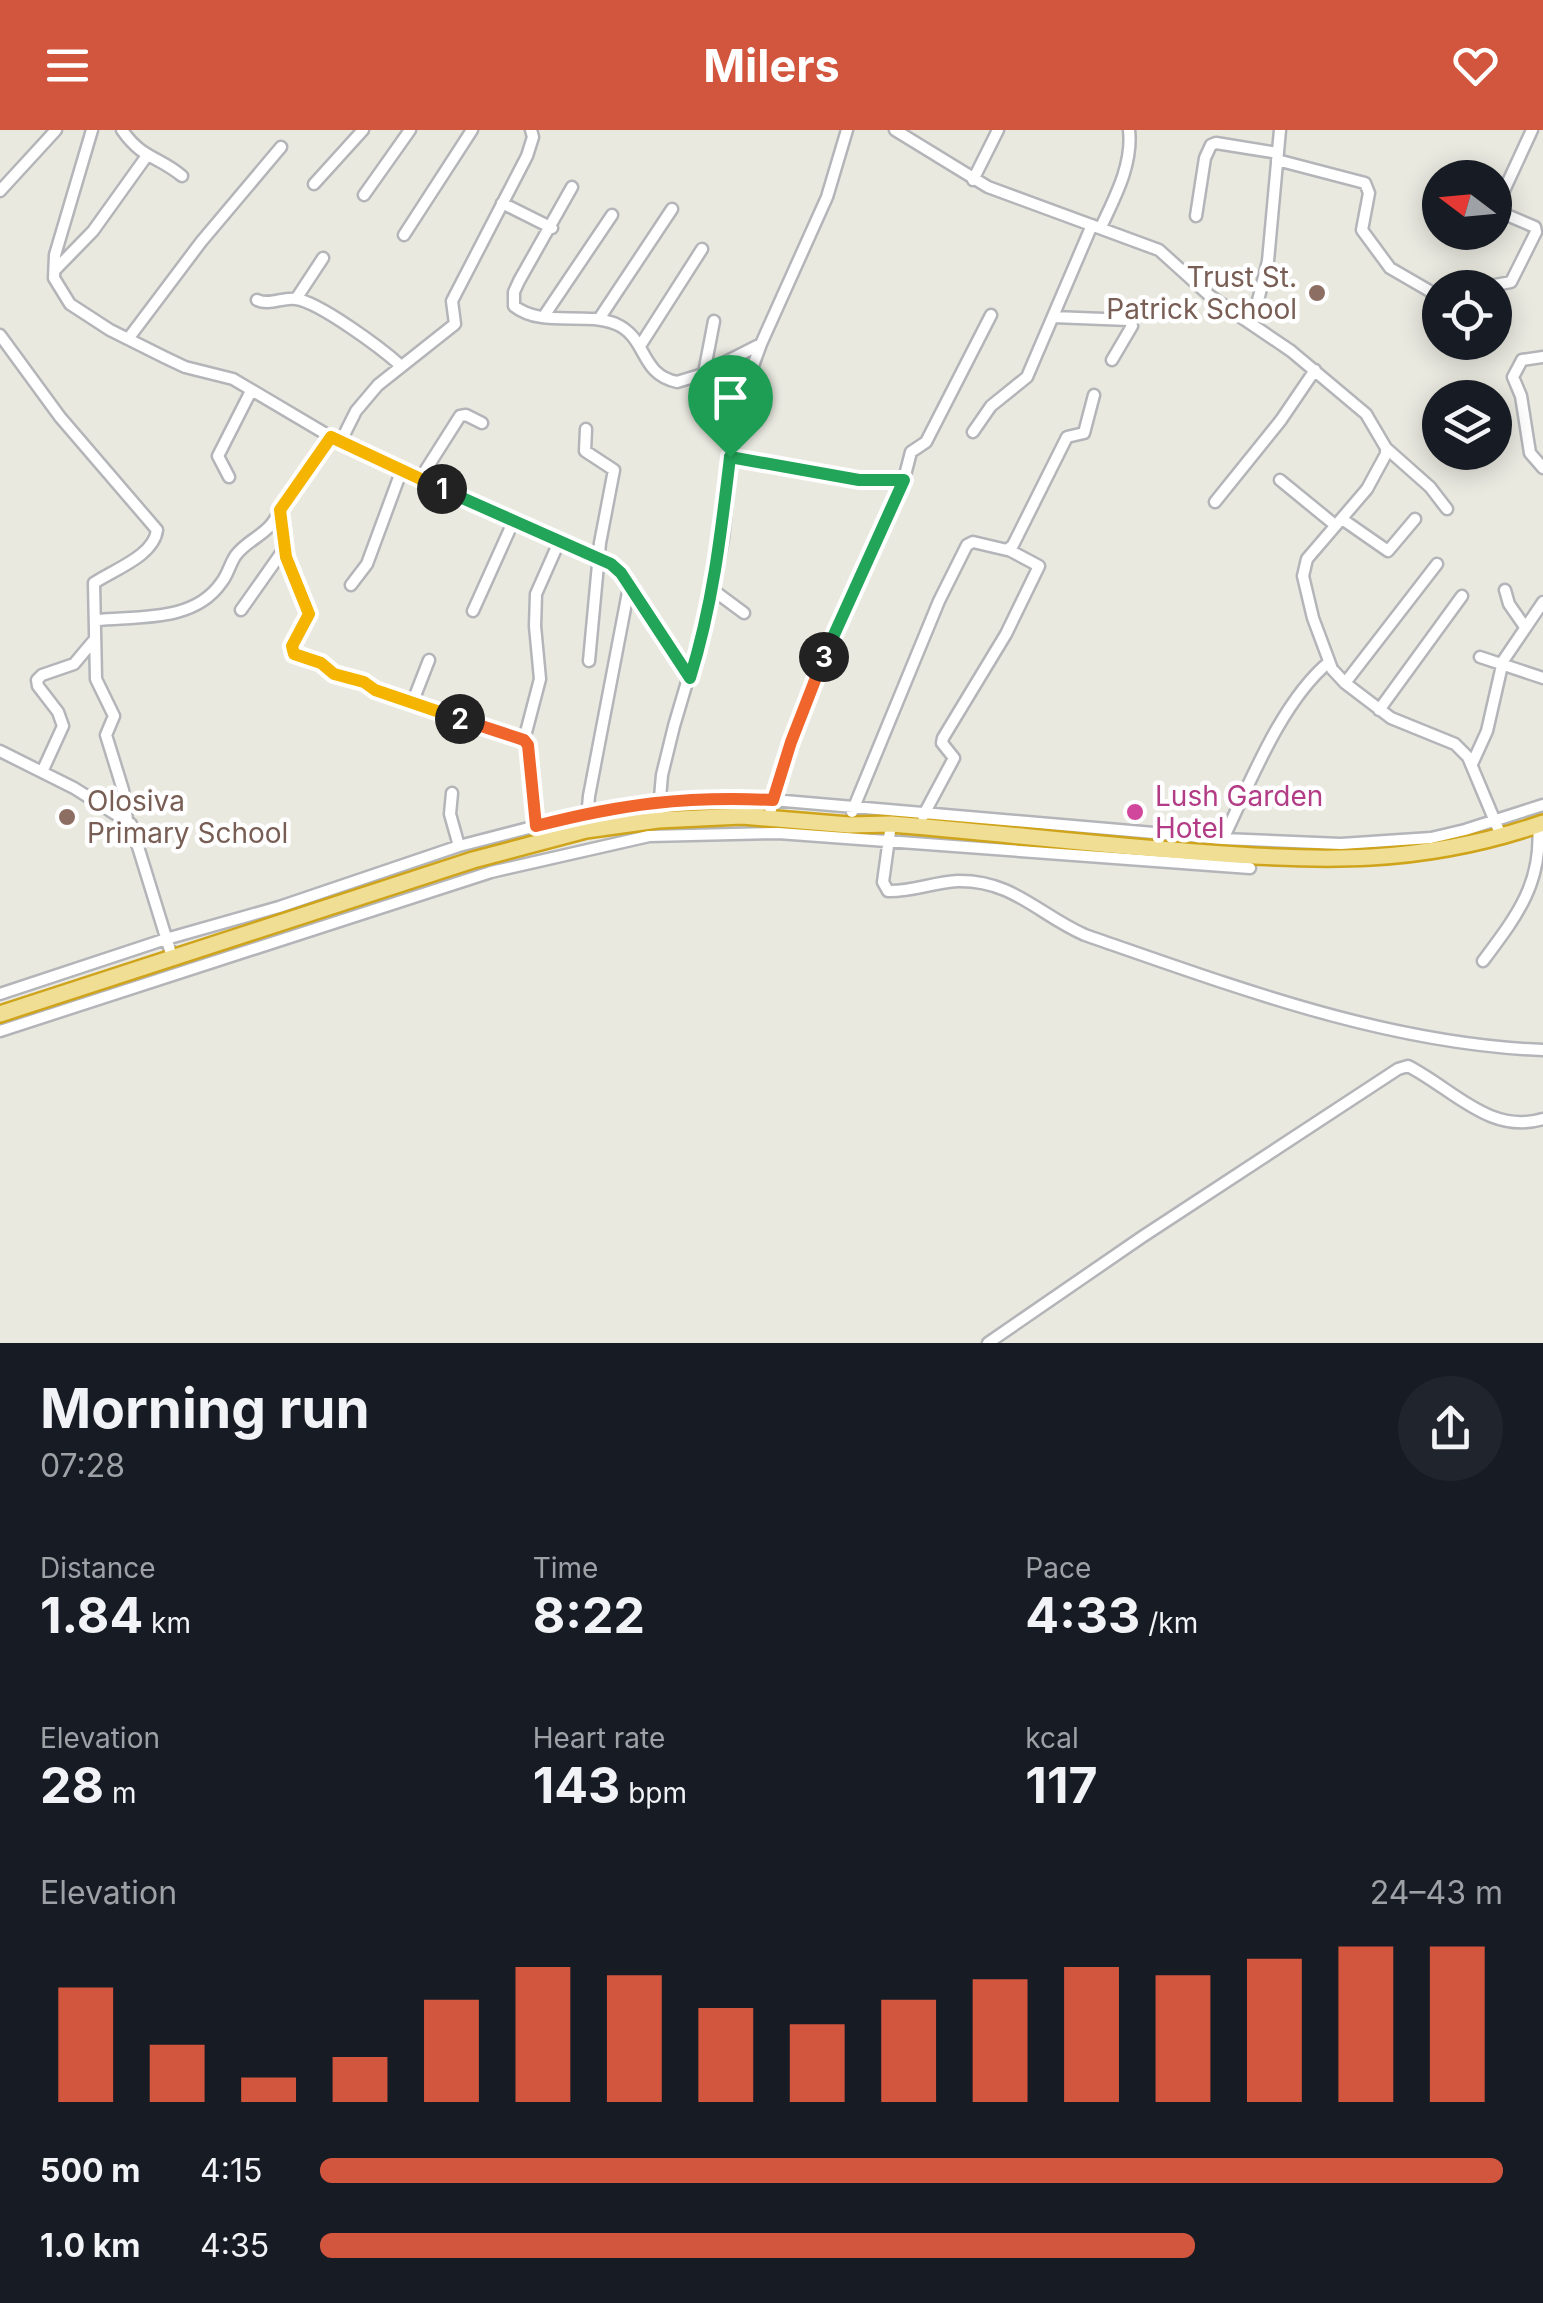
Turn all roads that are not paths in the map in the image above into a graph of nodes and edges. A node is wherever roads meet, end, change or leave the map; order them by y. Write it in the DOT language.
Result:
graph roads {
  1 [pos="56,130"];
  2 [pos="92,130"];
  3 [pos="122,130"];
  4 [pos="362,130"];
  5 [pos="410,130"];
  6 [pos="472,130"];
  7 [pos="531,130"];
  8 [pos="847,130"];
  9 [pos="895,130"];
  10 [pos="998,130"];
  11 [pos="1129,130"];
  12 [pos="1280,130"];
  13 [pos="1532,130"];
  14 [pos="281,146"];
  15 [pos="146,157"];
  16 [pos="1277,157"];
  17 [pos="1512,173"];
  18 [pos="182,176"];
  19 [pos="974,180"];
  20 [pos="314,184"];
  21 [pos="572,187"];
  22 [pos="0,192"];
  23 [pos="364,195"];
  24 [pos="502,203"];
  25 [pos="672,209"];
  26 [pos="612,215"];
  27 [pos="1196,216"];
  28 [pos="1512,217"];
  29 [pos="1096,226"];
  30 [pos="552,228"];
  31 [pos="404,235"];
  32 [pos="702,248"];
  33 [pos="322,258"];
  34 [pos="55,270"];
  35 [pos="1512,280"];
  36 [pos="1422,287"];
  37 [pos="296,298"];
  38 [pos="256,300"];
  39 [pos="991,315"];
  40 [pos="544,316"];
  41 [pos="1054,317"];
  42 [pos="599,318"];
  43 [pos="714,321"];
  44 [pos="1252,324"];
  45 [pos="0,335"];
  46 [pos="128,339"];
  47 [pos="761,344"];
  48 [pos="640,346"];
  49 [pos="1543,357"];
  50 [pos="1112,360"];
  51 [pos="400,365"];
  52 [pos="1315,370"];
  53 [pos="704,374"];
  54 [pos="252,391"];
  55 [pos="1094,396"];
  56 [pos="482,423"];
  57 [pos="586,429"];
  58 [pos="973,432"];
  59 [pos="336,439"];
  60 [pos="1386,448"];
  61 [pos="730,457"];
  62 [pos="1543,468"];
  63 [pos="402,472"];
  64 [pos="229,477"];
  65 [pos="420,479"];
  66 [pos="904,480"];
  67 [pos="1280,480"];
  68 [pos="1214,502"];
  69 [pos="280,510"];
  70 [pos="1446,510"];
  71 [pos="1414,519"];
  72 [pos="514,520"];
  73 [pos="1339,522"];
  74 [pos="559,542"];
  75 [pos="284,550"];
  76 [pos="1009,550"];
  77 [pos="600,560"];
  78 [pos="1437,564"];
  79 [pos="351,585"];
  80 [pos="629,586"];
  81 [pos="714,590"];
  82 [pos="1506,590"];
  83 [pos="1462,596"];
  84 [pos="1543,602"];
  85 [pos="241,610"];
  86 [pos="473,611"];
  87 [pos="744,613"];
  88 [pos="97,620"];
  89 [pos="1524,627"];
  90 [pos="95,638"];
  91 [pos="1480,657"];
  92 [pos="429,660"];
  93 [pos="589,661"];
  94 [pos="1329,662"];
  95 [pos="1502,664"];
  96 [pos="1542,675"];
  97 [pos="690,678"];
  98 [pos="1345,683"];
  99 [pos="413,701"];
  100 [pos="1379,710"];
  101 [pos="524,740"];
  102 [pos="0,752"];
  103 [pos="1472,764"];
  104 [pos="42,772"];
  105 [pos="452,793"];
  106 [pos="660,800"];
  107 [pos="1543,805"];
  108 [pos="853,806"];
  109 [pos="771,809"];
  110 [pos="588,812"];
  111 [pos="922,819"];
  112 [pos="127,820"];
  113 [pos="658,820"];
  114 [pos="1494,820"];
  115 [pos="849,824"];
  116 [pos="891,824"];
  117 [pos="1540,824"];
  118 [pos="586,830"];
  119 [pos="537,834"];
  120 [pos="1502,838"];
  121 [pos="1223,839"];
  122 [pos="889,842"];
  123 [pos="459,846"];
  124 [pos="1250,868"];
  125 [pos="166,939"];
  126 [pos="173,960"];
  127 [pos="1484,961"];
  128 [pos="0,994"];
  129 [pos="0,1014"];
  130 [pos="0,1030"];
  131 [pos="1543,1050"];
  132 [pos="1543,1119"];
  133 [pos="988,1343"];
  1 -- 22 [label="street"];
  2 -- 34 [label="street"];
  3 -- 15 [label="street"];
  4 -- 20 [label="street"];
  5 -- 23 [label="street"];
  6 -- 31 [label="street"];
  7 -- 24 [label="street"];
  8 -- 47 [label="street"];
  9 -- 19 [label="street"];
  10 -- 19 [label="street"];
  11 -- 29 [label="street"];
  12 -- 16 [label="street"];
  13 -- 17 [label="street"];
  14 -- 46 [label="street"];
  15 -- 18 [label="street"];
  15 -- 34 [label="street"];
  16 -- 27 [label="street"];
  16 -- 36 [label="street"];
  16 -- 44 [label="street"];
  19 -- 29 [label="street"];
  21 -- 30 [label="street"];
  24 -- 30 [label="street"];
  24 -- 51 [label="street"];
  25 -- 42 [label="street"];
  26 -- 40 [label="street"];
  28 -- 35 [label="street"];
  29 -- 41 [label="street"];
  29 -- 44 [label="street"];
  30 -- 40 [label="street"];
  32 -- 48 [label="street"];
  33 -- 37 [label="street"];
  34 -- 46 [label="street"];
  37 -- 38 [label="street"];
  37 -- 51 [label="street"];
  39 -- 66 [label="street"];
  40 -- 42 [label="street"];
  41 -- 50 [label="street"];
  41 -- 58 [label="street"];
  42 -- 48 [label="street"];
  43 -- 53 [label="street"];
  44 -- 52 [label="street"];
  45 -- 88 [label="street"];
  46 -- 54 [label="street"];
  47 -- 53 [label="street"];
  47 -- 61 [label="street"];
  48 -- 53 [label="street"];
  49 -- 62 [label="street"];
  51 -- 59 [label="street"];
  52 -- 60 [label="street"];
  52 -- 68 [label="street"];
  54 -- 59 [label="street"];
  54 -- 64 [label="street"];
  55 -- 76 [label="street"];
  56 -- 65 [label="street"];
  57 -- 77 [label="street"];
  59 -- 63 [label="street"];
  59 -- 69 [label="street"];
  60 -- 70 [label="street"];
  60 -- 73 [label="street"];
  61 -- 66 [label="street"];
  61 -- 81 [label="street"];
  63 -- 65 [label="street"];
  63 -- 79 [label="street"];
  65 -- 72 [label="street"];
  66 -- 109 [label="street"];
  67 -- 73 [label="street"];
  69 -- 75 [label="street"];
  69 -- 88 [label="street"];
  71 -- 73 [label="street"];
  72 -- 74 [label="street"];
  72 -- 86 [label="street"];
  73 -- 94 [label="street"];
  74 -- 77 [label="street"];
  74 -- 101 [label="street"];
  75 -- 85 [label="street"];
  75 -- 99 [label="street"];
  76 -- 108 [label="street"];
  76 -- 111 [label="street"];
  77 -- 80 [label="street"];
  77 -- 93 [label="street"];
  78 -- 98 [label="street"];
  80 -- 97 [label="street"];
  80 -- 110 [label="street"];
  81 -- 87 [label="street"];
  81 -- 97 [label="street"];
  82 -- 89 [label="street"];
  83 -- 100 [label="street"];
  84 -- 89 [label="street"];
  88 -- 90 [label="street"];
  89 -- 95 [label="street"];
  90 -- 104 [label="street"];
  90 -- 112 [label="street"];
  91 -- 95 [label="street"];
  92 -- 99 [label="street"];
  94 -- 98 [label="street"];
  94 -- 121 [label="street"];
  95 -- 96 [label="street"];
  95 -- 103 [label="street"];
  97 -- 106 [label="street"];
  98 -- 100 [label="street"];
  99 -- 101 [label="street"];
  100 -- 103 [label="street"];
  101 -- 119 [label="street"];
  102 -- 104 [label="street"];
  103 -- 114 [label="street"];
  104 -- 112 [label="street"];
  105 -- 123 [label="street"];
  106 -- 109 [label="street"];
  106 -- 110 [label="street"];
  106 -- 113 [label="street"];
  107 -- 114 [label="street"];
  108 -- 109 [label="street"];
  108 -- 111 [label="street"];
  108 -- 115 [label="street"];
  109 -- 113 [label="highway"];
  109 -- 115 [label="highway"];
  110 -- 118 [label="street"];
  110 -- 119 [label="street"];
  111 -- 116 [label="highway"];
  111 -- 120 [label="highway"];
  111 -- 121 [label="street"];
  112 -- 125 [label="street"];
  113 -- 118 [label="highway"];
  114 -- 120 [label="street"];
  114 -- 121 [label="street"];
  115 -- 116 [label="highway"];
  116 -- 122 [label="street"];
  117 -- 120 [label="highway"];
  117 -- 127 [label="street"];
  118 -- 119 [label="highway"];
  119 -- 123 [label="street"];
  119 -- 126 [label="highway"];
  122 -- 124 [label="street"];
  122 -- 130 [label="street"];
  122 -- 131 [label="street"];
  123 -- 125 [label="street"];
  125 -- 126 [label="street"];
  125 -- 128 [label="street"];
  126 -- 129 [label="highway"];
  132 -- 133 [label="street"];
}
